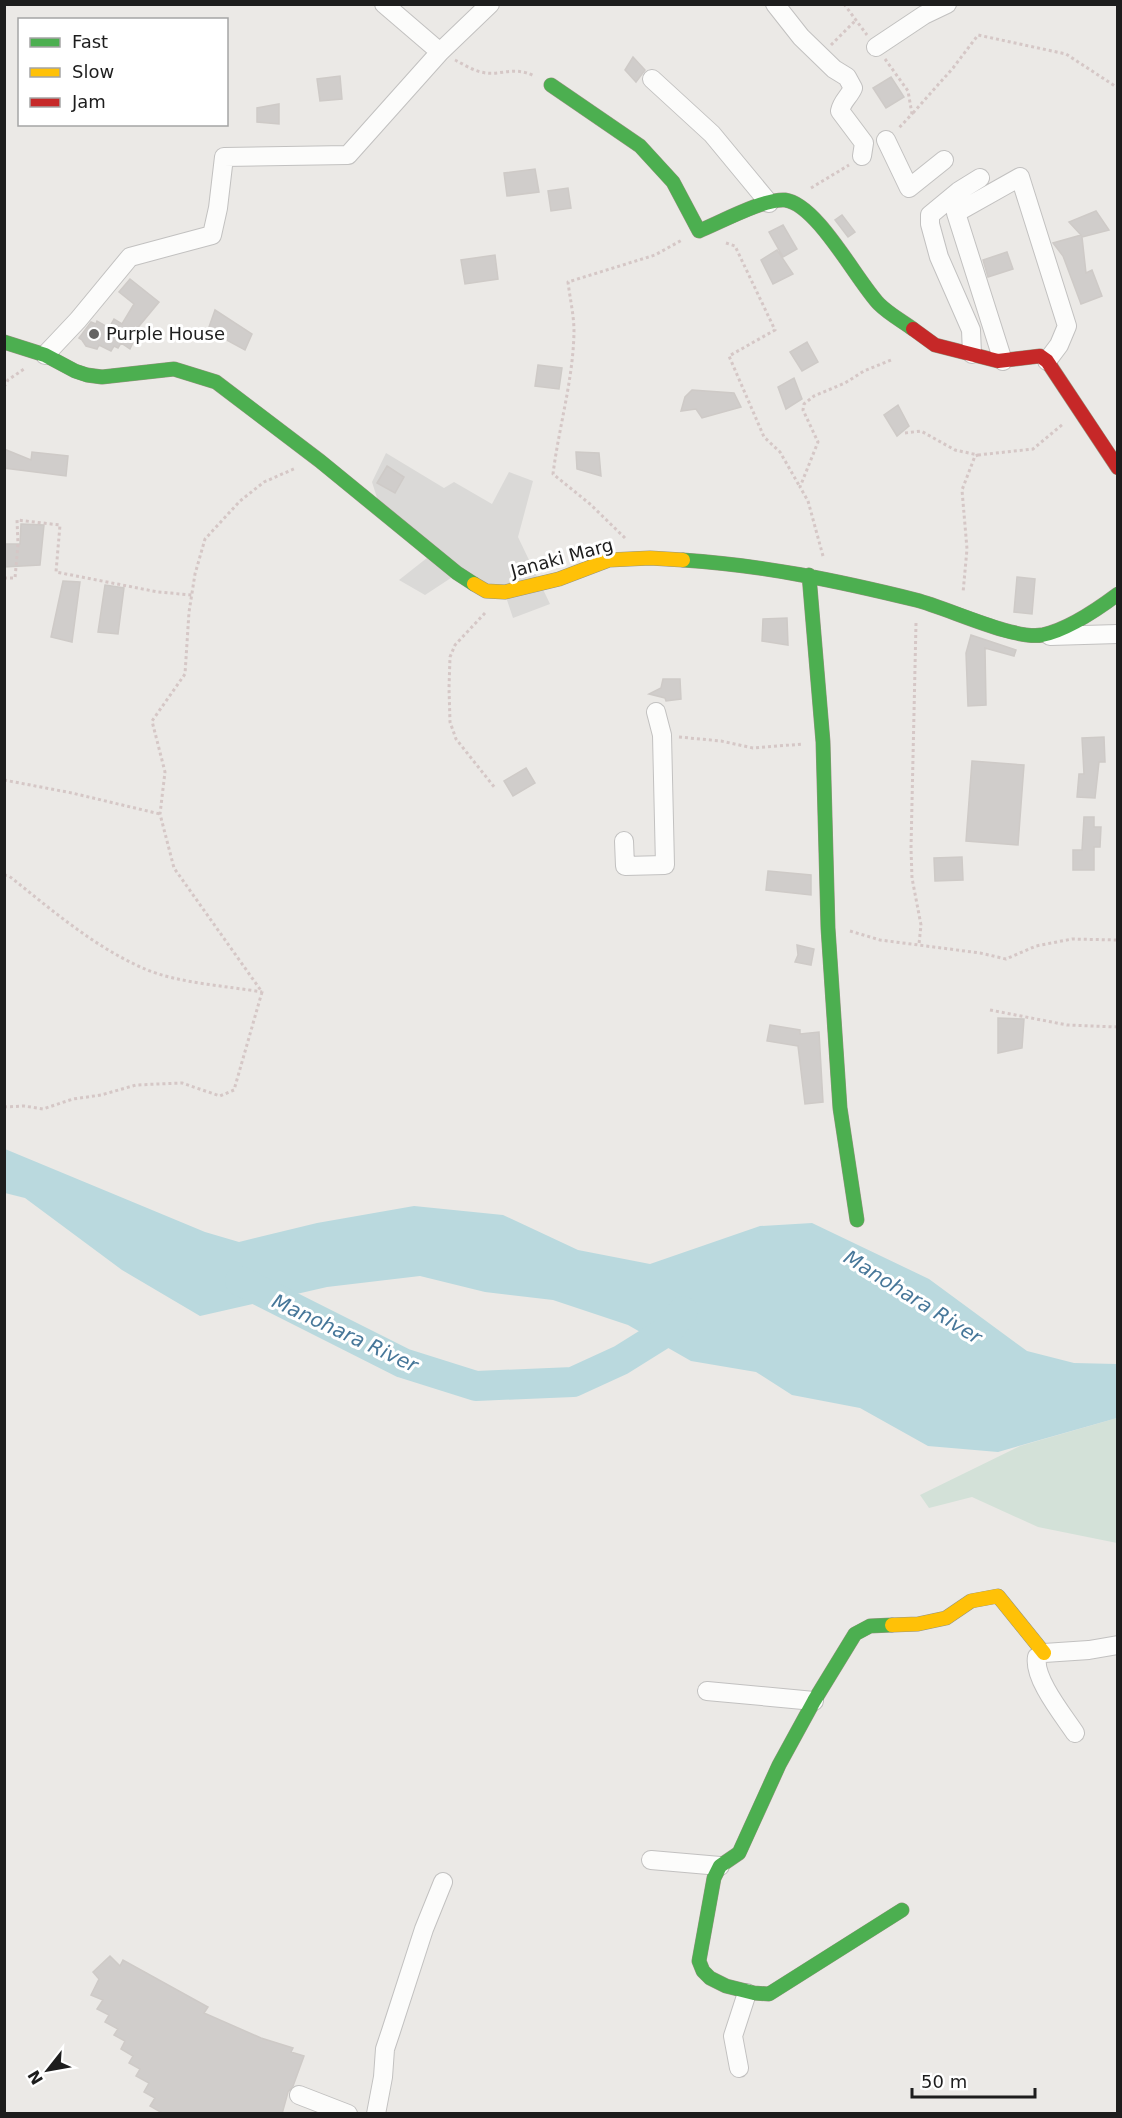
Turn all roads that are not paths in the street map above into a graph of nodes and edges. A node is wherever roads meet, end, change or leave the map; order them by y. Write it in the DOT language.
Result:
graph roads {
  1 [pos="384,4"];
  2 [pos="490,4"];
  3 [pos="775,4"];
  4 [pos="946,4"];
  5 [pos="876,47"];
  6 [pos="440,52"];
  7 [pos="652,79"];
  8 [pos="551,85"];
  9 [pos="886,140"];
  10 [pos="862,156"];
  11 [pos="944,160"];
  12 [pos="980,178"];
  13 [pos="769,203"];
  14 [pos="4,342"];
  15 [pos="45,354"];
  16 [pos="972,354"];
  17 [pos="1003,361"];
  18 [pos="1047,361"];
  19 [pos="1118,468"];
  20 [pos="809,575"];
  21 [pos="1118,594"];
  22 [pos="1118,634"];
  23 [pos="1042,636"];
  24 [pos="656,712"];
  25 [pos="624,841"];
  26 [pos="858,1220"];
  27 [pos="1118,1645"];
  28 [pos="1044,1653"];
  29 [pos="707,1691"];
  30 [pos="814,1701"];
  31 [pos="1075,1733"];
  32 [pos="651,1860"];
  33 [pos="720,1866"];
  34 [pos="443,1882"];
  35 [pos="902,1910"];
  36 [pos="747,1993"];
  37 [pos="739,2068"];
  38 [pos="299,2095"];
  39 [pos="348,2114"];
  40 [pos="376,2114"];
  1 -- 6 [label="street"];
  2 -- 6 [label="street"];
  3 -- 10 [label="street"];
  4 -- 5 [label="street"];
  6 -- 15 [label="street"];
  7 -- 13 [label="street"];
  8 -- 13 [label="street"];
  9 -- 11 [label="street"];
  12 -- 16 [label="street"];
  13 -- 16 [label="street"];
  14 -- 15 [label="street, Janaki Marg"];
  15 -- 20 [label="street, Janaki Marg"];
  16 -- 17 [label="street"];
  17 -- 18 [label="street"];
  17 -- 18 [label="street"];
  18 -- 19 [label="street"];
  20 -- 23 [label="street, Janaki Marg"];
  20 -- 26 [label="street"];
  21 -- 23 [label="street"];
  22 -- 23 [label="street"];
  24 -- 25 [label="street"];
  27 -- 28 [label="street"];
  28 -- 30 [label="street"];
  28 -- 31 [label="street"];
  29 -- 30 [label="street"];
  30 -- 33 [label="street"];
  32 -- 33 [label="street"];
  33 -- 36 [label="street"];
  34 -- 40 [label="street"];
  35 -- 36 [label="street"];
  36 -- 37 [label="street"];
  38 -- 39 [label="street"];
}
